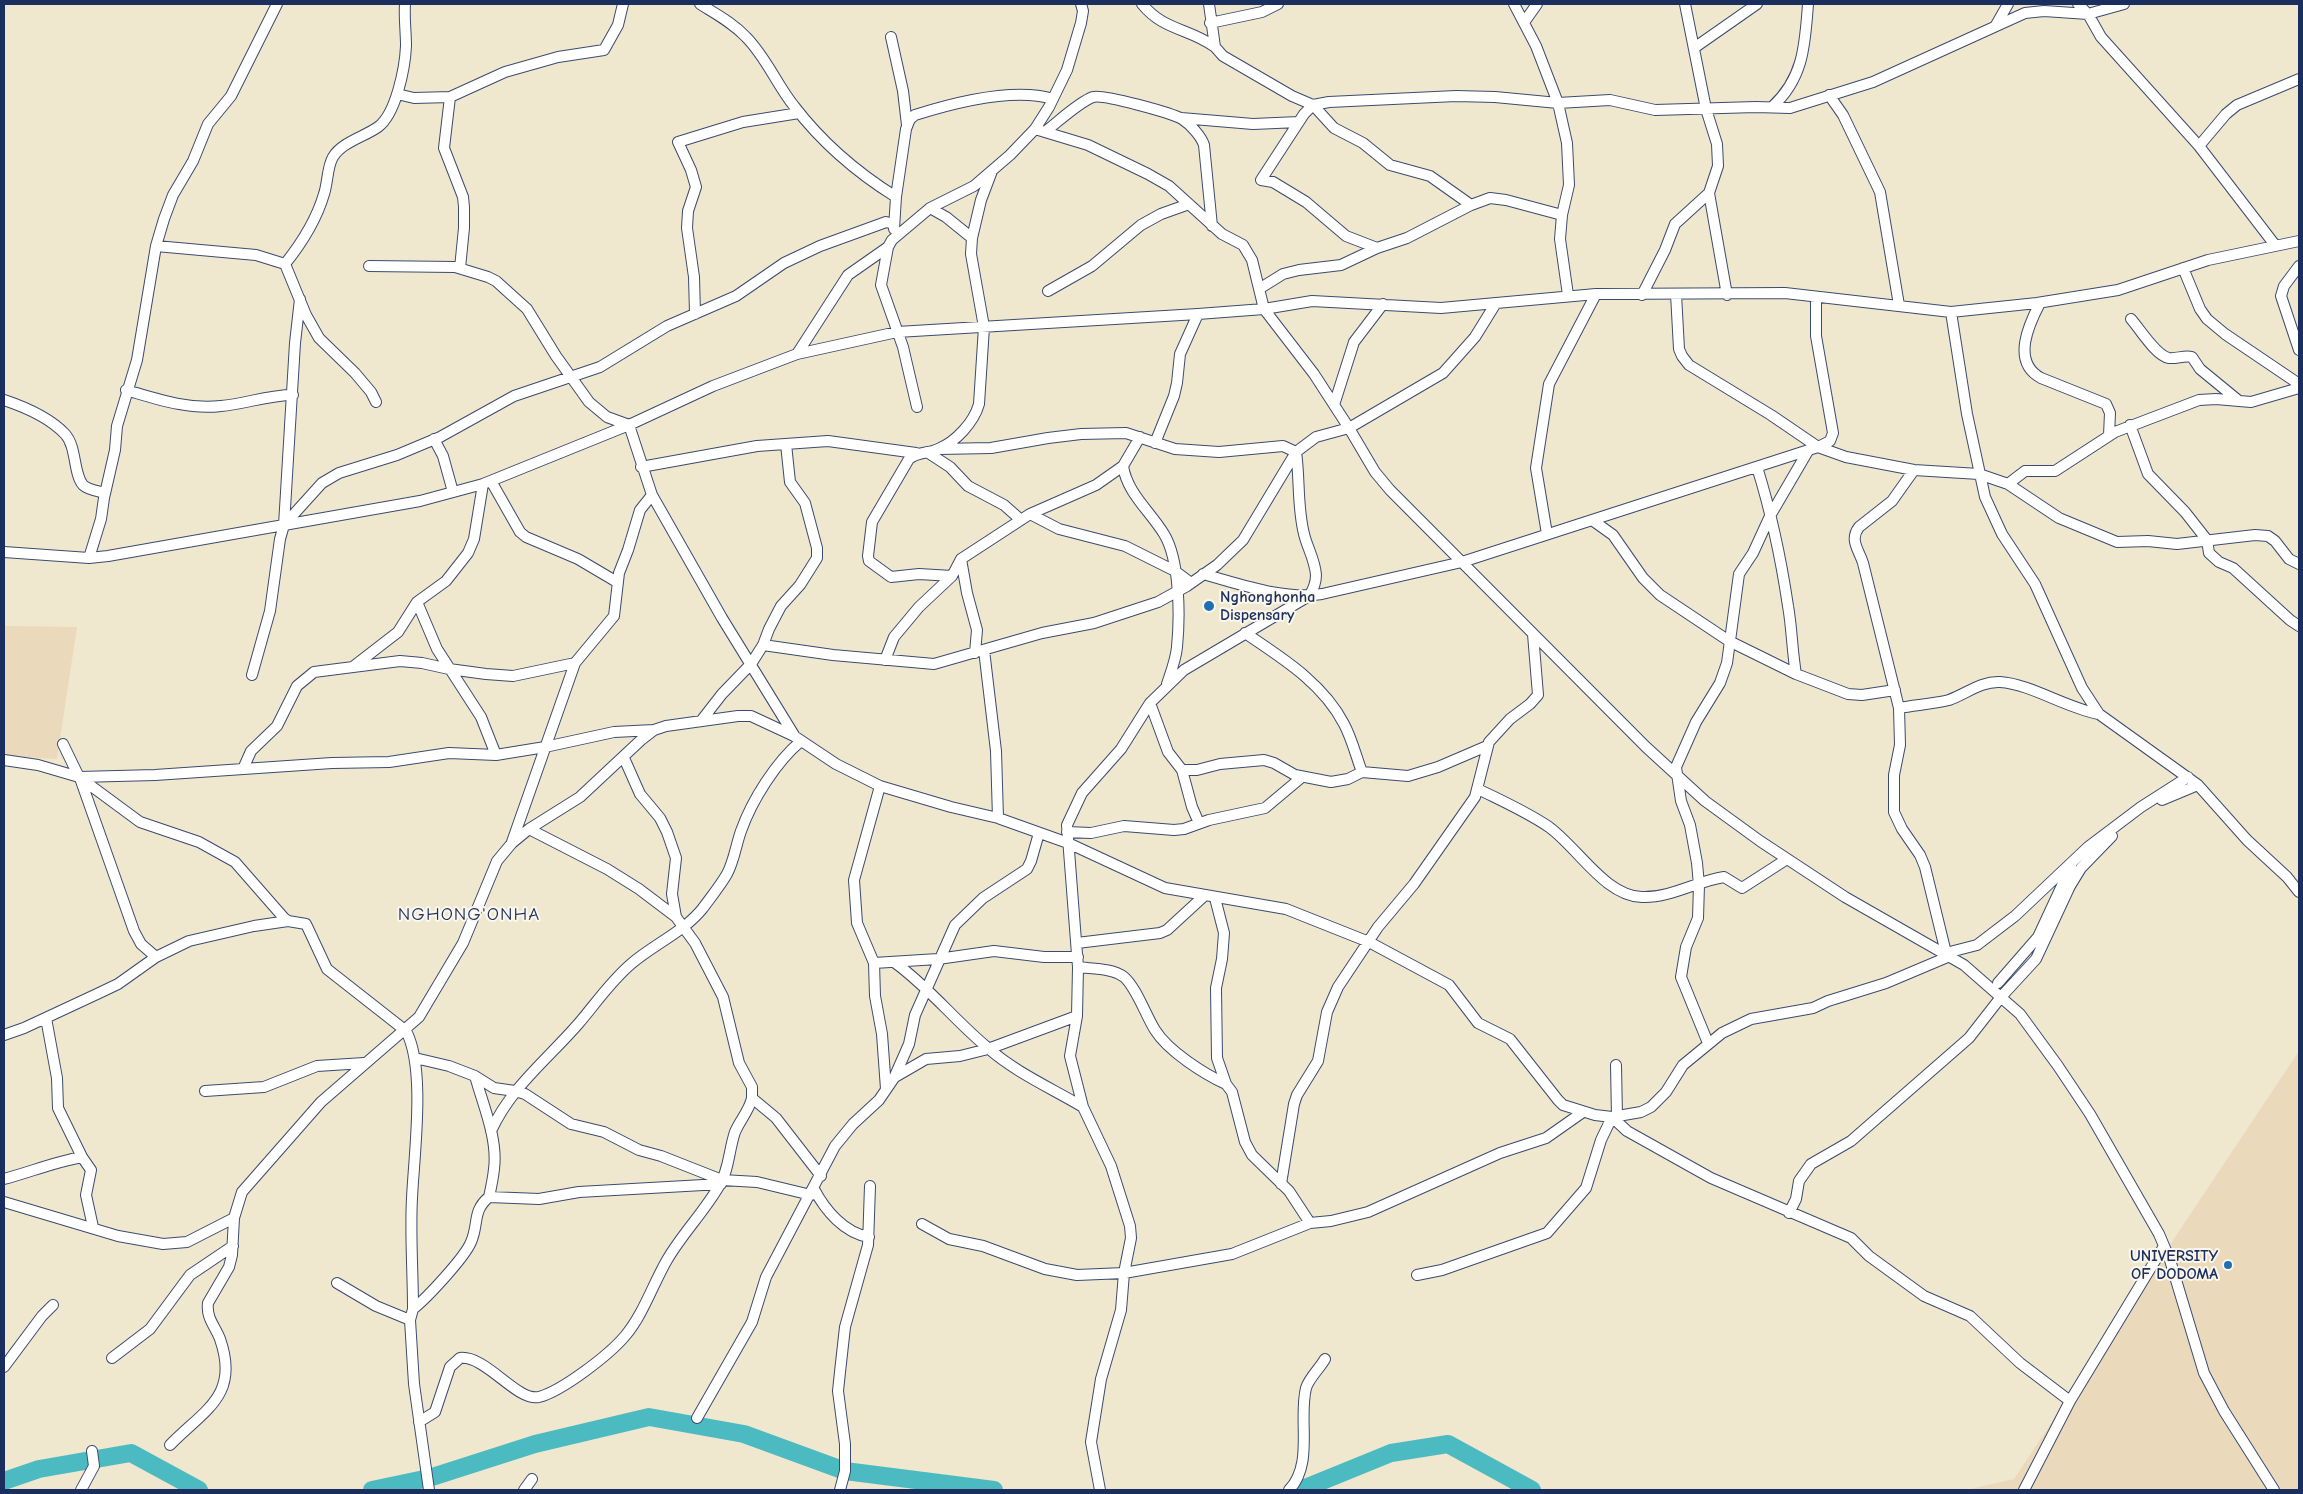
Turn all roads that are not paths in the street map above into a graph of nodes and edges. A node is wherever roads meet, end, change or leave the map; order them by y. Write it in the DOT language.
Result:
graph roads {
  1 [pos="278,4"];
  2 [pos="405,4"];
  3 [pos="623,4"];
  4 [pos="700,4"];
  5 [pos="1093,4"];
  6 [pos="1142,4"];
  7 [pos="1209,4"];
  8 [pos="1278,4"];
  9 [pos="1514,4"];
  10 [pos="1536,4"];
  11 [pos="1685,4"];
  12 [pos="1757,4"];
  13 [pos="1808,4"];
  14 [pos="2008,4"];
  15 [pos="2078,4"];
  16 [pos="2124,4"];
  17 [pos="1082,8"];
  18 [pos="2088,14"];
  19 [pos="1525,22"];
  20 [pos="1210,23"];
  21 [pos="1996,25"];
  22 [pos="890,38"];
  23 [pos="1215,47"];
  24 [pos="1694,48"];
  25 [pos="2297,82"];
  26 [pos="397,94"];
  27 [pos="1830,96"];
  28 [pos="450,97"];
  29 [pos="1053,99"];
  30 [pos="1558,103"];
  31 [pos="1313,105"];
  32 [pos="1772,107"];
  33 [pos="1706,109"];
  34 [pos="799,113"];
  35 [pos="1181,118"];
  36 [pos="1298,122"];
  37 [pos="907,127"];
  38 [pos="1035,128"];
  39 [pos="1046,130"];
  40 [pos="2199,146"];
  41 [pos="992,171"];
  42 [pos="1709,193"];
  43 [pos="896,197"];
  44 [pos="1189,204"];
  45 [pos="1471,205"];
  46 [pos="930,208"];
  47 [pos="1562,215"];
  48 [pos="894,224"];
  49 [pos="1212,226"];
  50 [pos="972,238"];
  51 [pos="2299,241"];
  52 [pos="890,243"];
  53 [pos="2275,245"];
  54 [pos="156,246"];
  55 [pos="1377,248"];
  56 [pos="285,264"];
  57 [pos="369,266"];
  58 [pos="2299,266"];
  59 [pos="460,268"];
  60 [pos="2183,268"];
  61 [pos="1259,289"];
  62 [pos="1048,291"];
  63 [pos="1596,294"];
  64 [pos="1676,294"];
  65 [pos="1642,295"];
  66 [pos="1727,295"];
  67 [pos="1568,296"];
  68 [pos="1816,298"];
  69 [pos="300,299"];
  70 [pos="2040,302"];
  71 [pos="1496,303"];
  72 [pos="1383,304"];
  73 [pos="1899,305"];
  74 [pos="1264,308"];
  75 [pos="1951,312"];
  76 [pos="695,314"];
  77 [pos="1198,314"];
  78 [pos="2131,319"];
  79 [pos="984,327"];
  80 [pos="897,332"];
  81 [pos="2299,350"];
  82 [pos="797,354"];
  83 [pos="571,376"];
  84 [pos="2299,386"];
  85 [pos="126,390"];
  86 [pos="293,395"];
  87 [pos="4,400"];
  88 [pos="2240,401"];
  89 [pos="376,402"];
  90 [pos="1334,405"];
  91 [pos="917,407"];
  92 [pos="628,425"];
  93 [pos="2130,425"];
  94 [pos="1349,428"];
  95 [pos="2109,434"];
  96 [pos="1140,437"];
  97 [pos="434,439"];
  98 [pos="1155,443"];
  99 [pos="786,444"];
  100 [pos="939,449"];
  101 [pos="1813,449"];
  102 [pos="927,452"];
  103 [pos="1296,452"];
  104 [pos="916,453"];
  105 [pos="641,466"];
  106 [pos="1123,466"];
  107 [pos="1756,467"];
  108 [pos="1914,470"];
  109 [pos="1979,474"];
  110 [pos="487,482"];
  111 [pos="2008,484"];
  112 [pos="453,492"];
  113 [pos="105,493"];
  114 [pos="652,495"];
  115 [pos="1030,514"];
  116 [pos="1770,516"];
  117 [pos="1021,520"];
  118 [pos="1592,520"];
  119 [pos="284,525"];
  120 [pos="1547,534"];
  121 [pos="2207,540"];
  122 [pos="4,552"];
  123 [pos="90,558"];
  124 [pos="961,559"];
  125 [pos="1462,562"];
  126 [pos="2299,564"];
  127 [pos="1175,572"];
  128 [pos="1202,574"];
  129 [pos="952,576"];
  130 [pos="616,582"];
  131 [pos="1191,583"];
  132 [pos="1178,591"];
  133 [pos="1309,596"];
  134 [pos="417,602"];
  135 [pos="2299,626"];
  136 [pos="1245,633"];
  137 [pos="1534,634"];
  138 [pos="1729,641"];
  139 [pos="764,645"];
  140 [pos="980,651"];
  141 [pos="885,660"];
  142 [pos="574,663"];
  143 [pos="751,664"];
  144 [pos="354,666"];
  145 [pos="449,669"];
  146 [pos="1796,674"];
  147 [pos="252,675"];
  148 [pos="1167,684"];
  149 [pos="1895,690"];
  150 [pos="1150,703"];
  151 [pos="1899,708"];
  152 [pos="2099,714"];
  153 [pos="701,721"];
  154 [pos="654,730"];
  155 [pos="798,738"];
  156 [pos="63,744"];
  157 [pos="1487,746"];
  158 [pos="545,747"];
  159 [pos="496,755"];
  160 [pos="624,758"];
  161 [pos="4,760"];
  162 [pos="243,769"];
  163 [pos="1182,770"];
  164 [pos="1362,772"];
  165 [pos="79,777"];
  166 [pos="1302,777"];
  167 [pos="1678,777"];
  168 [pos="2188,777"];
  169 [pos="2198,785"];
  170 [pos="880,786"];
  171 [pos="1478,789"];
  172 [pos="998,818"];
  173 [pos="1200,823"];
  174 [pos="529,829"];
  175 [pos="1040,834"];
  176 [pos="1067,838"];
  177 [pos="512,843"];
  178 [pos="1787,859"];
  179 [pos="2074,860"];
  180 [pos="1699,885"];
  181 [pos="2299,892"];
  182 [pos="1209,897"];
  183 [pos="676,917"];
  184 [pos="288,921"];
  185 [pos="683,927"];
  186 [pos="1368,942"];
  187 [pos="1077,943"];
  188 [pos="1948,955"];
  189 [pos="156,957"];
  190 [pos="938,959"];
  191 [pos="874,962"];
  192 [pos="894,962"];
  193 [pos="1078,962"];
  194 [pos="1998,983"];
  195 [pos="926,987"];
  196 [pos="2001,997"];
  197 [pos="1077,1016"];
  198 [pos="46,1018"];
  199 [pos="406,1031"];
  200 [pos="4,1035"];
  201 [pos="1708,1043"];
  202 [pos="988,1048"];
  203 [pos="415,1058"];
  204 [pos="364,1063"];
  205 [pos="1616,1065"];
  206 [pos="474,1076"];
  207 [pos="894,1078"];
  208 [pos="1226,1084"];
  209 [pos="886,1089"];
  210 [pos="205,1091"];
  211 [pos="516,1091"];
  212 [pos="752,1098"];
  213 [pos="1083,1107"];
  214 [pos="1583,1112"];
  215 [pos="1614,1117"];
  216 [pos="491,1130"];
  217 [pos="82,1157"];
  218 [pos="821,1176"];
  219 [pos="4,1179"];
  220 [pos="721,1182"];
  221 [pos="1281,1184"];
  222 [pos="870,1186"];
  223 [pos="812,1192"];
  224 [pos="489,1197"];
  225 [pos="4,1202"];
  226 [pos="1789,1213"];
  227 [pos="234,1218"];
  228 [pos="1310,1223"];
  229 [pos="922,1224"];
  230 [pos="93,1226"];
  231 [pos="869,1237"];
  232 [pos="233,1246"];
  233 [pos="2164,1246"];
  234 [pos="1124,1273"];
  235 [pos="1417,1275"];
  236 [pos="337,1283"];
  237 [pos="53,1305"];
  238 [pos="413,1309"];
  239 [pos="410,1320"];
  240 [pos="112,1358"];
  241 [pos="1326,1359"];
  242 [pos="4,1366"];
  243 [pos="2070,1401"];
  244 [pos="697,1418"];
  245 [pos="419,1422"];
  246 [pos="170,1445"];
  247 [pos="92,1451"];
  248 [pos="532,1479"];
  249 [pos="81,1490"];
  250 [pos="429,1490"];
  251 [pos="524,1490"];
  252 [pos="840,1490"];
  253 [pos="1100,1490"];
  254 [pos="1289,1490"];
  255 [pos="2024,1490"];
  256 [pos="2274,1490"];
  1 -- 54 [label="street"];
  2 -- 26 [label="street"];
  3 -- 28 [label="street"];
  4 -- 34 [label="street"];
  5 -- 17 [label="street"];
  6 -- 23 [label="street"];
  7 -- 20 [label="street"];
  8 -- 20 [label="street"];
  9 -- 19 [label="street"];
  10 -- 19 [label="street"];
  11 -- 24 [label="street"];
  12 -- 24 [label="street"];
  13 -- 32 [label="street"];
  14 -- 21 [label="street"];
  15 -- 18 [label="street"];
  16 -- 18 [label="street"];
  17 -- 29 [label="street"];
  18 -- 21 [label="street"];
  18 -- 40 [label="street"];
  19 -- 30 [label="street"];
  20 -- 23 [label="street"];
  21 -- 27 [label="street"];
  22 -- 37 [label="street"];
  23 -- 31 [label="street"];
  24 -- 33 [label="street"];
  25 -- 40 [label="street"];
  26 -- 28 [label="street"];
  26 -- 56 [label="street"];
  27 -- 32 [label="street"];
  27 -- 73 [label="street"];
  28 -- 59 [label="street"];
  29 -- 37 [label="street"];
  29 -- 38 [label="street"];
  30 -- 31 [label="street"];
  30 -- 33 [label="street"];
  30 -- 47 [label="street"];
  31 -- 36 [label="street"];
  31 -- 45 [label="street"];
  32 -- 33 [label="street"];
  33 -- 42 [label="street"];
  34 -- 43 [label="street"];
  34 -- 76 [label="street"];
  35 -- 36 [label="street"];
  35 -- 39 [label="street"];
  35 -- 49 [label="street"];
  36 -- 55 [label="street"];
  37 -- 43 [label="street"];
  38 -- 39 [label="street"];
  38 -- 41 [label="street"];
  39 -- 44 [label="street"];
  40 -- 53 [label="street"];
  41 -- 46 [label="street"];
  41 -- 50 [label="street"];
  42 -- 65 [label="street"];
  42 -- 66 [label="street"];
  43 -- 48 [label="street"];
  44 -- 49 [label="street"];
  44 -- 62 [label="street"];
  45 -- 47 [label="street"];
  45 -- 55 [label="street"];
  46 -- 50 [label="street"];
  46 -- 52 [label="street"];
  47 -- 67 [label="street"];
  48 -- 52 [label="street"];
  48 -- 76 [label="street"];
  49 -- 61 [label="street"];
  50 -- 79 [label="street"];
  51 -- 53 [label="street"];
  52 -- 80 [label="street"];
  52 -- 82 [label="street"];
  53 -- 60 [label="street"];
  54 -- 56 [label="street"];
  54 -- 85 [label="street"];
  55 -- 61 [label="street"];
  56 -- 69 [label="street"];
  57 -- 59 [label="street"];
  58 -- 81 [label="street"];
  59 -- 83 [label="street"];
  60 -- 70 [label="street"];
  60 -- 84 [label="street"];
  61 -- 74 [label="street"];
  63 -- 65 [label="street"];
  63 -- 67 [label="street"];
  63 -- 120 [label="street"];
  64 -- 65 [label="street"];
  64 -- 66 [label="street"];
  64 -- 101 [label="street"];
  66 -- 68 [label="street"];
  67 -- 71 [label="street"];
  68 -- 73 [label="street"];
  68 -- 101 [label="street"];
  69 -- 86 [label="street"];
  69 -- 89 [label="street"];
  70 -- 75 [label="street"];
  70 -- 95 [label="street"];
  71 -- 72 [label="street"];
  71 -- 94 [label="street"];
  72 -- 74 [label="street"];
  72 -- 90 [label="street"];
  73 -- 75 [label="street"];
  74 -- 77 [label="street"];
  74 -- 90 [label="street"];
  75 -- 109 [label="street"];
  76 -- 83 [label="street"];
  77 -- 79 [label="street"];
  77 -- 98 [label="street"];
  78 -- 88 [label="street"];
  79 -- 80 [label="street"];
  79 -- 100 [label="street"];
  80 -- 82 [label="street"];
  80 -- 91 [label="street"];
  82 -- 92 [label="street"];
  83 -- 92 [label="street"];
  83 -- 97 [label="street"];
  84 -- 88 [label="street"];
  85 -- 86 [label="street"];
  85 -- 113 [label="street"];
  86 -- 119 [label="street"];
  87 -- 113 [label="street"];
  88 -- 93 [label="street"];
  90 -- 94 [label="street"];
  92 -- 105 [label="street"];
  92 -- 110 [label="street"];
  93 -- 95 [label="street"];
  93 -- 121 [label="street"];
  94 -- 103 [label="street"];
  94 -- 125 [label="street"];
  95 -- 111 [label="street"];
  96 -- 98 [label="street"];
  96 -- 100 [label="street"];
  96 -- 106 [label="street"];
  97 -- 112 [label="street"];
  97 -- 119 [label="street"];
  98 -- 103 [label="street"];
  99 -- 104 [label="street"];
  99 -- 105 [label="street"];
  99 -- 139 [label="street"];
  100 -- 102 [label="street"];
  101 -- 107 [label="street"];
  101 -- 108 [label="street"];
  101 -- 116 [label="street"];
  102 -- 104 [label="street"];
  102 -- 117 [label="street"];
  103 -- 128 [label="street"];
  103 -- 133 [label="street"];
  104 -- 129 [label="street"];
  105 -- 114 [label="street"];
  106 -- 115 [label="street"];
  106 -- 127 [label="street"];
  107 -- 116 [label="street"];
  107 -- 118 [label="street"];
  108 -- 109 [label="street"];
  108 -- 149 [label="street"];
  109 -- 111 [label="street"];
  109 -- 152 [label="street"];
  110 -- 112 [label="street"];
  110 -- 130 [label="street"];
  110 -- 134 [label="street"];
  111 -- 121 [label="street"];
  112 -- 119 [label="street"];
  113 -- 123 [label="street"];
  114 -- 130 [label="street"];
  114 -- 143 [label="street"];
  115 -- 117 [label="street"];
  115 -- 127 [label="street"];
  116 -- 138 [label="street"];
  116 -- 146 [label="street"];
  117 -- 124 [label="street"];
  118 -- 120 [label="street"];
  118 -- 138 [label="street"];
  119 -- 123 [label="street"];
  119 -- 147 [label="street"];
  120 -- 125 [label="street"];
  121 -- 126 [label="street"];
  121 -- 135 [label="street"];
  122 -- 123 [label="street"];
  124 -- 129 [label="street"];
  124 -- 140 [label="street"];
  125 -- 133 [label="street"];
  125 -- 137 [label="street"];
  127 -- 131 [label="street"];
  127 -- 132 [label="street"];
  128 -- 131 [label="street"];
  128 -- 133 [label="street"];
  129 -- 141 [label="street"];
  130 -- 142 [label="street"];
  131 -- 132 [label="street"];
  132 -- 140 [label="street"];
  132 -- 148 [label="street"];
  133 -- 136 [label="street"];
  134 -- 144 [label="street"];
  134 -- 145 [label="street"];
  136 -- 148 [label="street"];
  136 -- 164 [label="street"];
  137 -- 157 [label="street"];
  137 -- 167 [label="street"];
  138 -- 146 [label="street"];
  138 -- 167 [label="street"];
  139 -- 141 [label="street"];
  139 -- 143 [label="street"];
  140 -- 141 [label="street"];
  140 -- 172 [label="street"];
  142 -- 145 [label="street"];
  142 -- 158 [label="street"];
  143 -- 153 [label="street"];
  143 -- 155 [label="street"];
  144 -- 145 [label="street"];
  144 -- 162 [label="street"];
  145 -- 159 [label="street"];
  146 -- 149 [label="street"];
  148 -- 150 [label="street"];
  149 -- 151 [label="street"];
  150 -- 163 [label="street"];
  150 -- 176 [label="street"];
  151 -- 152 [label="street"];
  151 -- 188 [label="street"];
  152 -- 168 [label="street"];
  153 -- 154 [label="street"];
  153 -- 155 [label="street"];
  154 -- 158 [label="street"];
  154 -- 160 [label="street"];
  155 -- 170 [label="street"];
  155 -- 185 [label="street"];
  156 -- 165 [label="street"];
  157 -- 164 [label="street"];
  157 -- 171 [label="street"];
  158 -- 159 [label="street"];
  158 -- 177 [label="street"];
  159 -- 162 [label="street"];
  160 -- 174 [label="street"];
  160 -- 183 [label="street"];
  161 -- 165 [label="street"];
  162 -- 165 [label="street"];
  163 -- 166 [label="street"];
  163 -- 173 [label="street"];
  164 -- 166 [label="street"];
  165 -- 184 [label="street"];
  165 -- 189 [label="street"];
  166 -- 173 [label="street"];
  167 -- 178 [label="street"];
  167 -- 180 [label="street"];
  168 -- 169 [label="street"];
  168 -- 179 [label="street"];
  169 -- 181 [label="street"];
  169 -- 196 [label="street"];
  170 -- 172 [label="street"];
  170 -- 191 [label="street"];
  171 -- 180 [label="street"];
  171 -- 186 [label="street"];
  172 -- 175 [label="street"];
  173 -- 176 [label="street"];
  174 -- 177 [label="street"];
  174 -- 183 [label="street"];
  175 -- 176 [label="street"];
  175 -- 190 [label="street"];
  176 -- 182 [label="street"];
  176 -- 187 [label="street"];
  177 -- 199 [label="street"];
  178 -- 180 [label="street"];
  178 -- 188 [label="street"];
  179 -- 188 [label="street"];
  179 -- 194 [label="street"];
  180 -- 201 [label="street"];
  182 -- 186 [label="street"];
  182 -- 187 [label="street"];
  182 -- 208 [label="street"];
  183 -- 185 [label="street"];
  184 -- 189 [label="street"];
  184 -- 199 [label="street"];
  185 -- 211 [label="street"];
  185 -- 212 [label="street"];
  186 -- 214 [label="street"];
  186 -- 221 [label="street"];
  187 -- 193 [label="street"];
  188 -- 196 [label="street"];
  188 -- 201 [label="street"];
  189 -- 198 [label="street"];
  190 -- 192 [label="street"];
  190 -- 193 [label="street"];
  190 -- 195 [label="street"];
  191 -- 192 [label="street"];
  191 -- 209 [label="street"];
  192 -- 195 [label="street"];
  193 -- 197 [label="street"];
  193 -- 208 [label="street"];
  195 -- 202 [label="street"];
  195 -- 207 [label="street"];
  196 -- 226 [label="street"];
  196 -- 233 [label="street"];
  197 -- 202 [label="street"];
  197 -- 213 [label="street"];
  198 -- 200 [label="street"];
  198 -- 217 [label="street"];
  199 -- 203 [label="street"];
  199 -- 204 [label="street"];
  201 -- 215 [label="street"];
  202 -- 207 [label="street"];
  202 -- 213 [label="street"];
  203 -- 206 [label="street"];
  203 -- 238 [label="street"];
  204 -- 210 [label="street"];
  204 -- 227 [label="street"];
  205 -- 215 [label="street"];
  206 -- 211 [label="street"];
  206 -- 216 [label="street"];
  207 -- 209 [label="street"];
  208 -- 221 [label="street"];
  209 -- 218 [label="street"];
  211 -- 216 [label="street"];
  211 -- 220 [label="street"];
  212 -- 218 [label="street"];
  212 -- 220 [label="street"];
  213 -- 234 [label="street"];
  214 -- 215 [label="street"];
  214 -- 228 [label="street"];
  215 -- 226 [label="street"];
  215 -- 235 [label="street"];
  216 -- 224 [label="street"];
  217 -- 219 [label="street"];
  217 -- 230 [label="street"];
  218 -- 223 [label="street"];
  220 -- 223 [label="street"];
  220 -- 224 [label="street"];
  220 -- 245 [label="street"];
  221 -- 228 [label="street"];
  222 -- 231 [label="street"];
  223 -- 231 [label="street"];
  223 -- 244 [label="street"];
  224 -- 238 [label="street"];
  225 -- 230 [label="street"];
  226 -- 243 [label="street"];
  227 -- 230 [label="street"];
  227 -- 232 [label="street"];
  228 -- 234 [label="street"];
  229 -- 234 [label="street"];
  231 -- 252 [label="street"];
  232 -- 240 [label="street"];
  232 -- 246 [label="street"];
  233 -- 243 [label="street"];
  233 -- 256 [label="street"];
  234 -- 253 [label="street"];
  236 -- 239 [label="street"];
  237 -- 242 [label="street"];
  238 -- 239 [label="street"];
  239 -- 245 [label="street"];
  241 -- 254 [label="street"];
  243 -- 255 [label="street"];
  245 -- 250 [label="street"];
  247 -- 249 [label="street"];
  248 -- 251 [label="street"];
}
